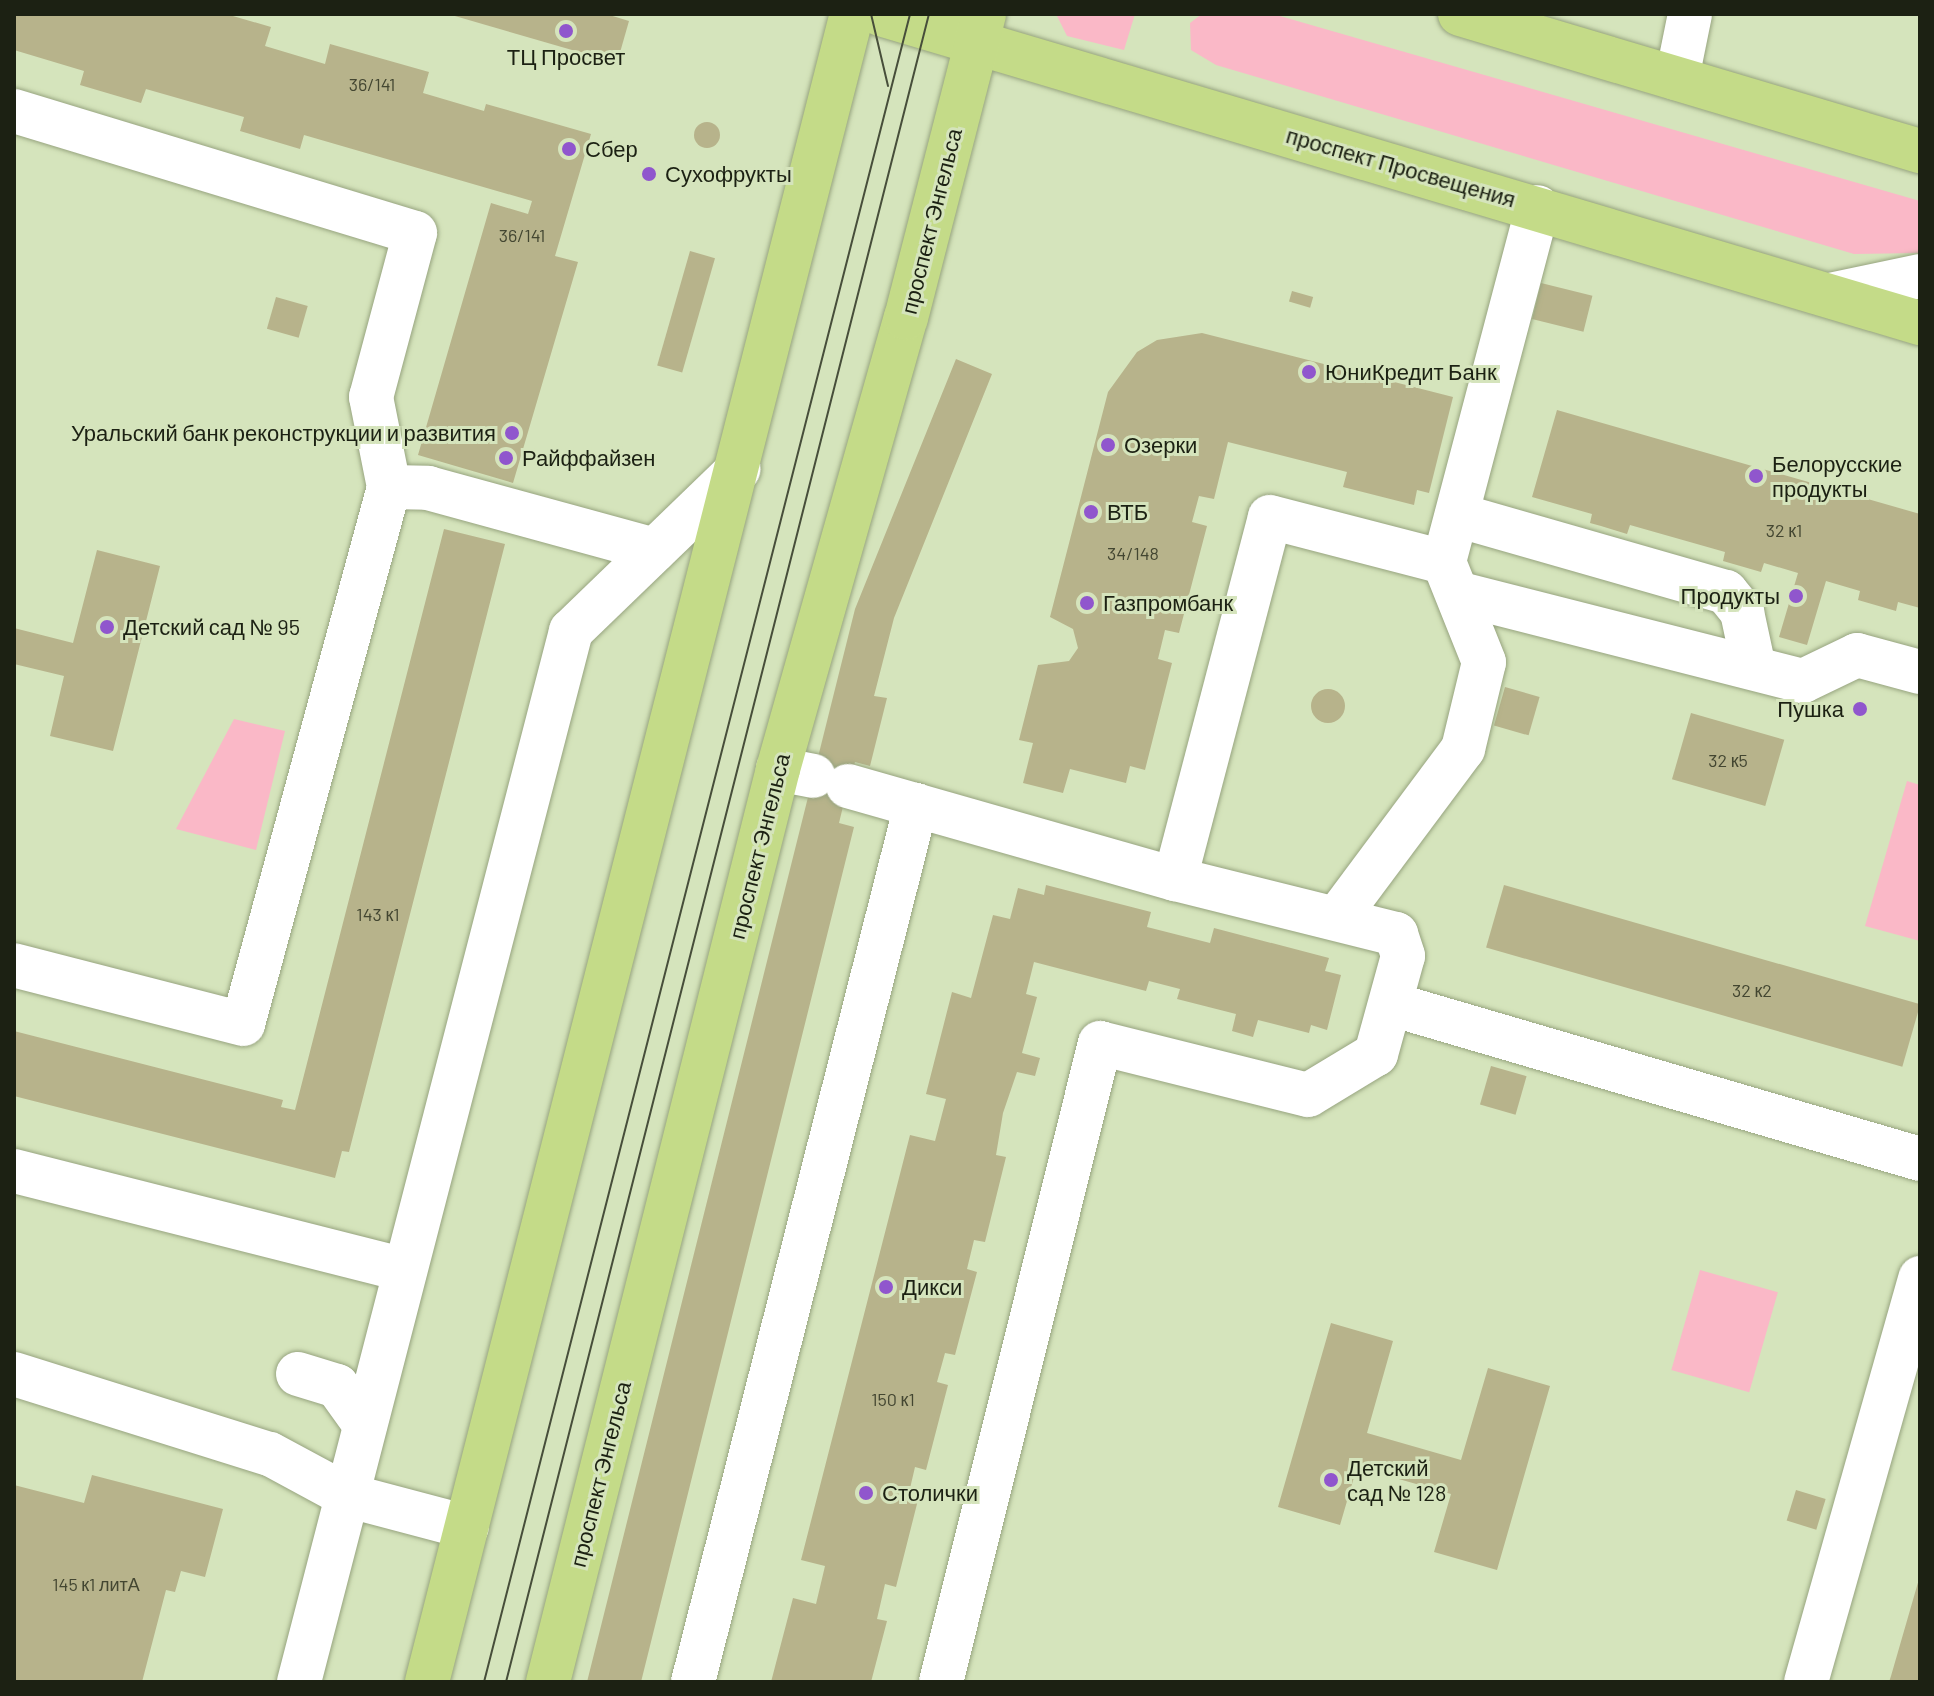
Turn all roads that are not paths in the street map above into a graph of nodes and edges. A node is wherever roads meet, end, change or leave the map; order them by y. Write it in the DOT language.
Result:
graph roads {
  1 [pos="852,14"];
  2 [pos="880,14"];
  3 [pos="1460,14"];
  4 [pos="1690,14"];
  5 [pos="980,29"];
  6 [pos="1677,78"];
  7 [pos="14,111"];
  8 [pos="1920,151"];
  9 [pos="1538,207"];
  10 [pos="1920,276"];
  11 [pos="1830,295"];
  12 [pos="1918,327"];
  13 [pos="739,469"];
  14 [pos="389,487"];
  15 [pos="1457,515"];
  16 [pos="655,550"];
  17 [pos="1451,577"];
  18 [pos="1754,668"];
  19 [pos="1920,672"];
  20 [pos="813,777"];
  21 [pos="916,805"];
  22 [pos="1175,879"];
  23 [pos="1337,918"];
  24 [pos="14,965"];
  25 [pos="1391,1004"];
  26 [pos="1920,1159"];
  27 [pos="14,1171"];
  28 [pos="404,1270"];
  29 [pos="1920,1278"];
  30 [pos="14,1374"];
  31 [pos="298,1374"];
  32 [pos="365,1425"];
  33 [pos="346,1495"];
  34 [pos="467,1527"];
  35 [pos="299,1682"];
  36 [pos="427,1682"];
  37 [pos="548,1682"];
  38 [pos="693,1682"];
  39 [pos="941,1682"];
  40 [pos="1806,1682"];
  1 -- 13 [label="main road"];
  2 -- 5 [label="main road, проспект Просвещения"];
  3 -- 6 [label="main road"];
  4 -- 6 [label="street"];
  5 -- 9 [label="main road, проспект Просвещения"];
  5 -- 20 [label="main road, проспект Энгельса"];
  6 -- 8 [label="main road"];
  7 -- 14 [label="street"];
  9 -- 11 [label="main road, проспект Просвещения"];
  9 -- 15 [label="street"];
  10 -- 11 [label="street"];
  11 -- 12 [label="main road, проспект Просвещения"];
  13 -- 16 [label="street"];
  13 -- 34 [label="main road"];
  14 -- 16 [label="street"];
  14 -- 24 [label="street"];
  15 -- 17 [label="street"];
  15 -- 18 [label="street"];
  16 -- 28 [label="street"];
  17 -- 18 [label="street"];
  17 -- 22 [label="street"];
  17 -- 23 [label="street"];
  18 -- 19 [label="street"];
  20 -- 21 [label="street"];
  20 -- 37 [label="main road, проспект Энгельса"];
  21 -- 22 [label="street"];
  21 -- 38 [label="street"];
  22 -- 23 [label="street"];
  23 -- 25 [label="street"];
  25 -- 26 [label="street"];
  25 -- 39 [label="street"];
  27 -- 28 [label="street"];
  28 -- 32 [label="street"];
  29 -- 40 [label="street"];
  30 -- 33 [label="street"];
  31 -- 32 [label="street"];
  32 -- 33 [label="street"];
  33 -- 34 [label="street"];
  33 -- 35 [label="street"];
  34 -- 36 [label="main road"];
}
